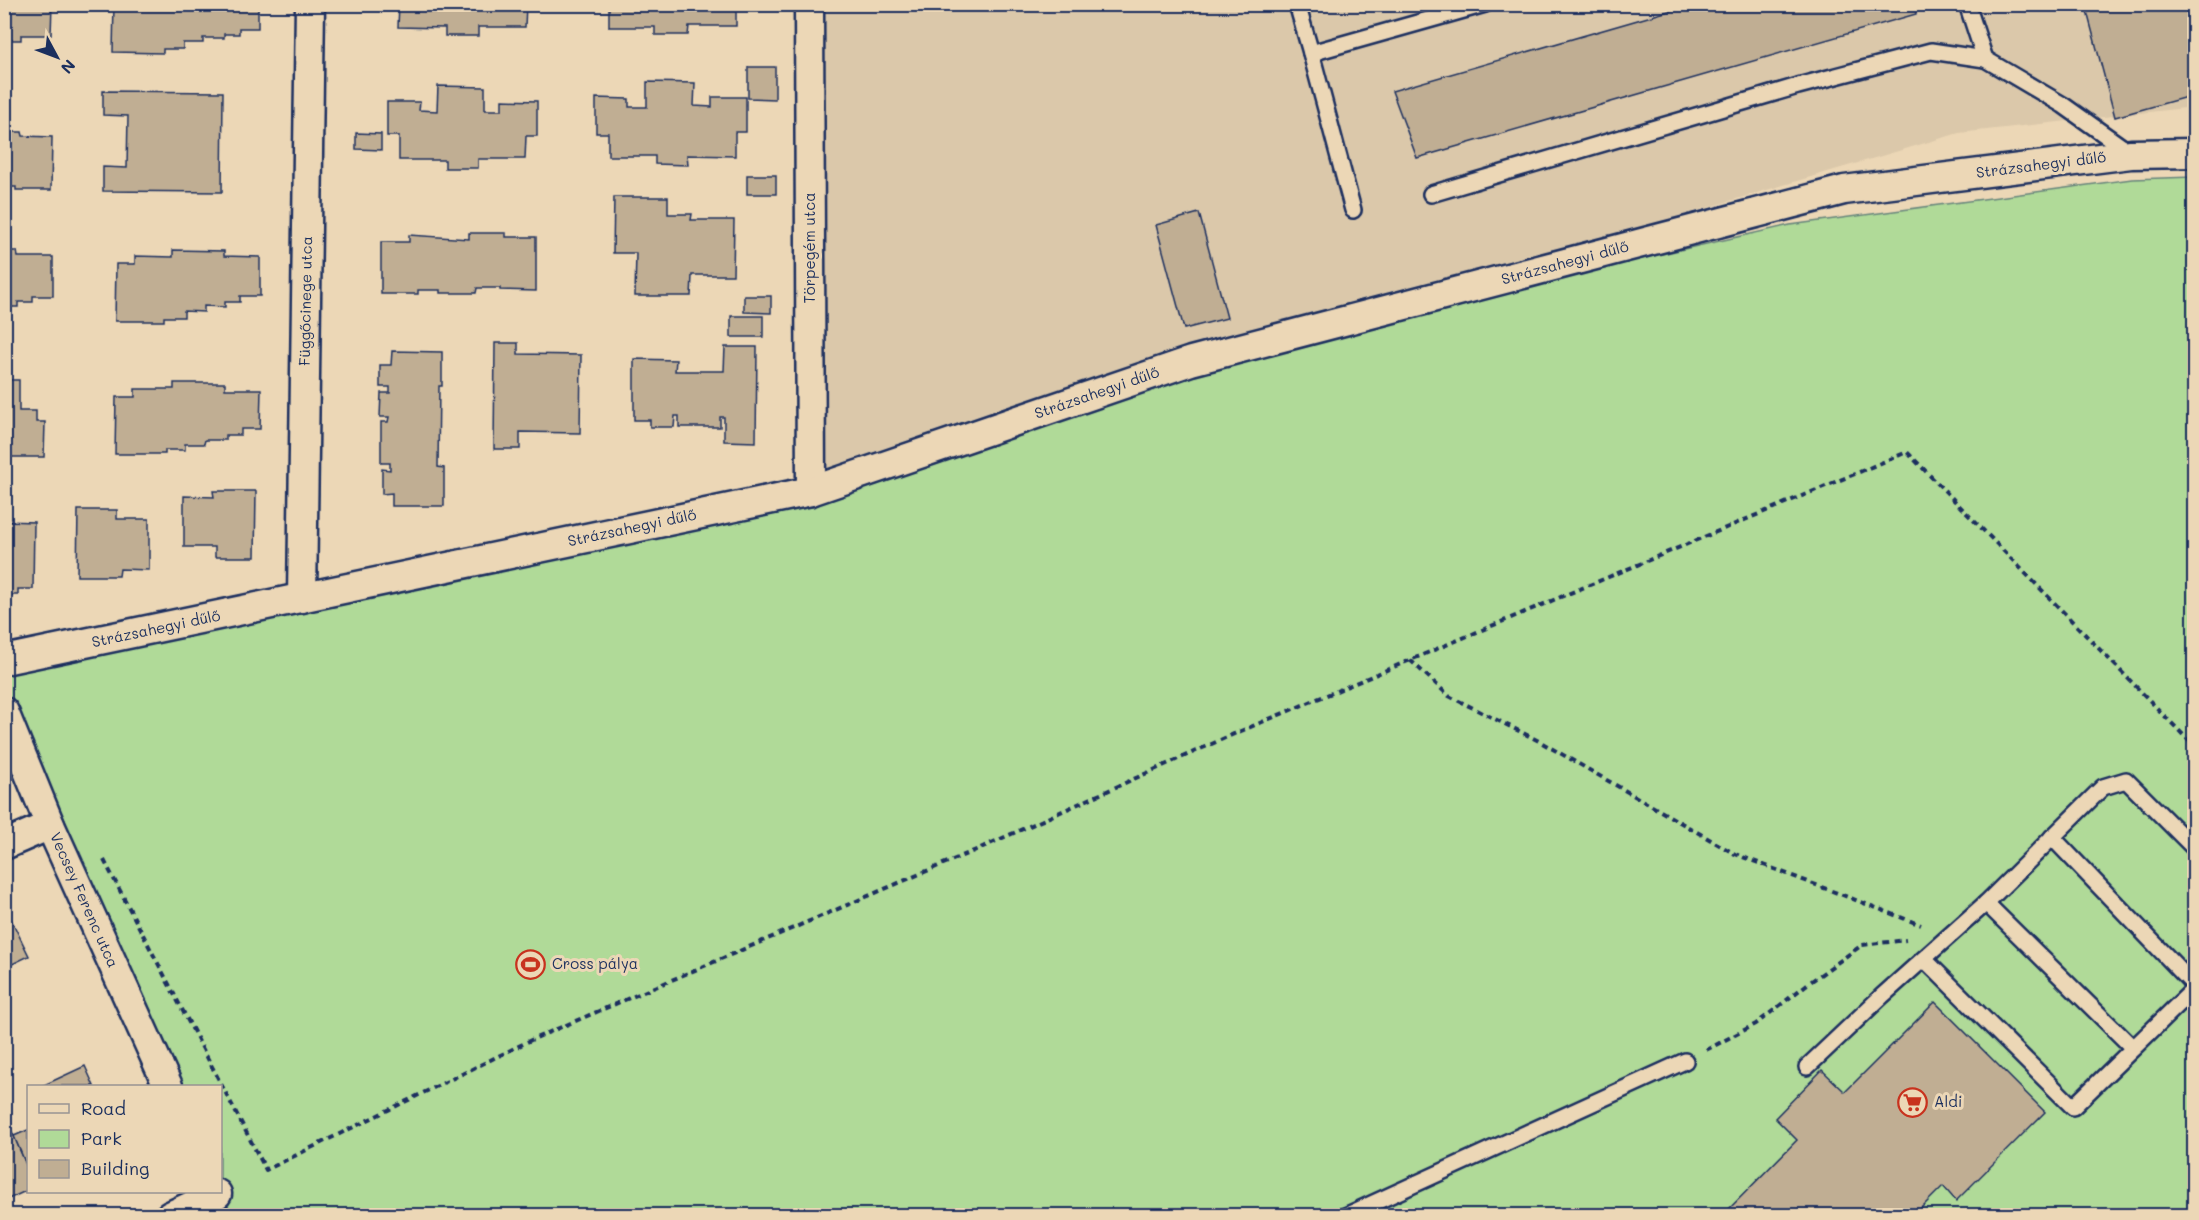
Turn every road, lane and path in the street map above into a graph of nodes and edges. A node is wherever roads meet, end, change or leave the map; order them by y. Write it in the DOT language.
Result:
graph roads {
  1 [pos="310,4"];
  2 [pos="809,4"];
  3 [pos="1297,4"];
  4 [pos="1485,4"];
  5 [pos="1967,4"];
  6 [pos="1311,53"];
  7 [pos="1985,59"];
  8 [pos="2194,153"];
  9 [pos="2131,154"];
  10 [pos="1431,194"];
  11 [pos="1353,210"];
  12 [pos="811,490"];
  13 [pos="302,598"];
  14 [pos="4,660"];
  15 [pos="1410,660"];
  16 [pos="4,711"];
  17 [pos="2194,746"];
  18 [pos="50,825"];
  19 [pos="2052,837"];
  20 [pos="4,845"];
  21 [pos="2194,848"];
  22 [pos="101,853"];
  23 [pos="1986,903"];
  24 [pos="1921,926"];
  25 [pos="1907,940"];
  26 [pos="1924,959"];
  27 [pos="2194,987"];
  28 [pos="2133,1048"];
  29 [pos="1685,1061"];
  30 [pos="1807,1067"];
  31 [pos="168,1085"];
  32 [pos="222,1085"];
  33 [pos="222,1085"];
  34 [pos="221,1200"];
  35 [pos="170,1215"];
  36 [pos="1345,1215"];
  1 -- 13 [label="street, Függőcinege utca"];
  2 -- 12 [label="street, Törpegém utca"];
  3 -- 6 [label="lane"];
  4 -- 6 [label="lane"];
  5 -- 7 [label="lane"];
  6 -- 11 [label="lane"];
  7 -- 9 [label="lane"];
  7 -- 10 [label="lane"];
  8 -- 9 [label="street, Strázsahegyi dűlő"];
  9 -- 12 [label="street, Strázsahegyi dűlő"];
  12 -- 13 [label="street, Strázsahegyi dűlő"];
  13 -- 14 [label="street, Strázsahegyi dűlő"];
  15 -- 17 [label="path"];
  15 -- 24 [label="path"];
  15 -- 32 [label="path"];
  16 -- 18 [label="street, Vecsey Ferenc utca"];
  18 -- 20 [label="street"];
  18 -- 31 [label="street, Vecsey Ferenc utca"];
  19 -- 21 [label="lane"];
  19 -- 23 [label="lane"];
  19 -- 27 [label="lane"];
  22 -- 33 [label="path"];
  23 -- 26 [label="lane"];
  23 -- 28 [label="lane"];
  25 -- 29 [label="path"];
  26 -- 28 [label="lane"];
  26 -- 30 [label="lane"];
  27 -- 28 [label="lane"];
  29 -- 36 [label="lane"];
  34 -- 35 [label="street"];
}
